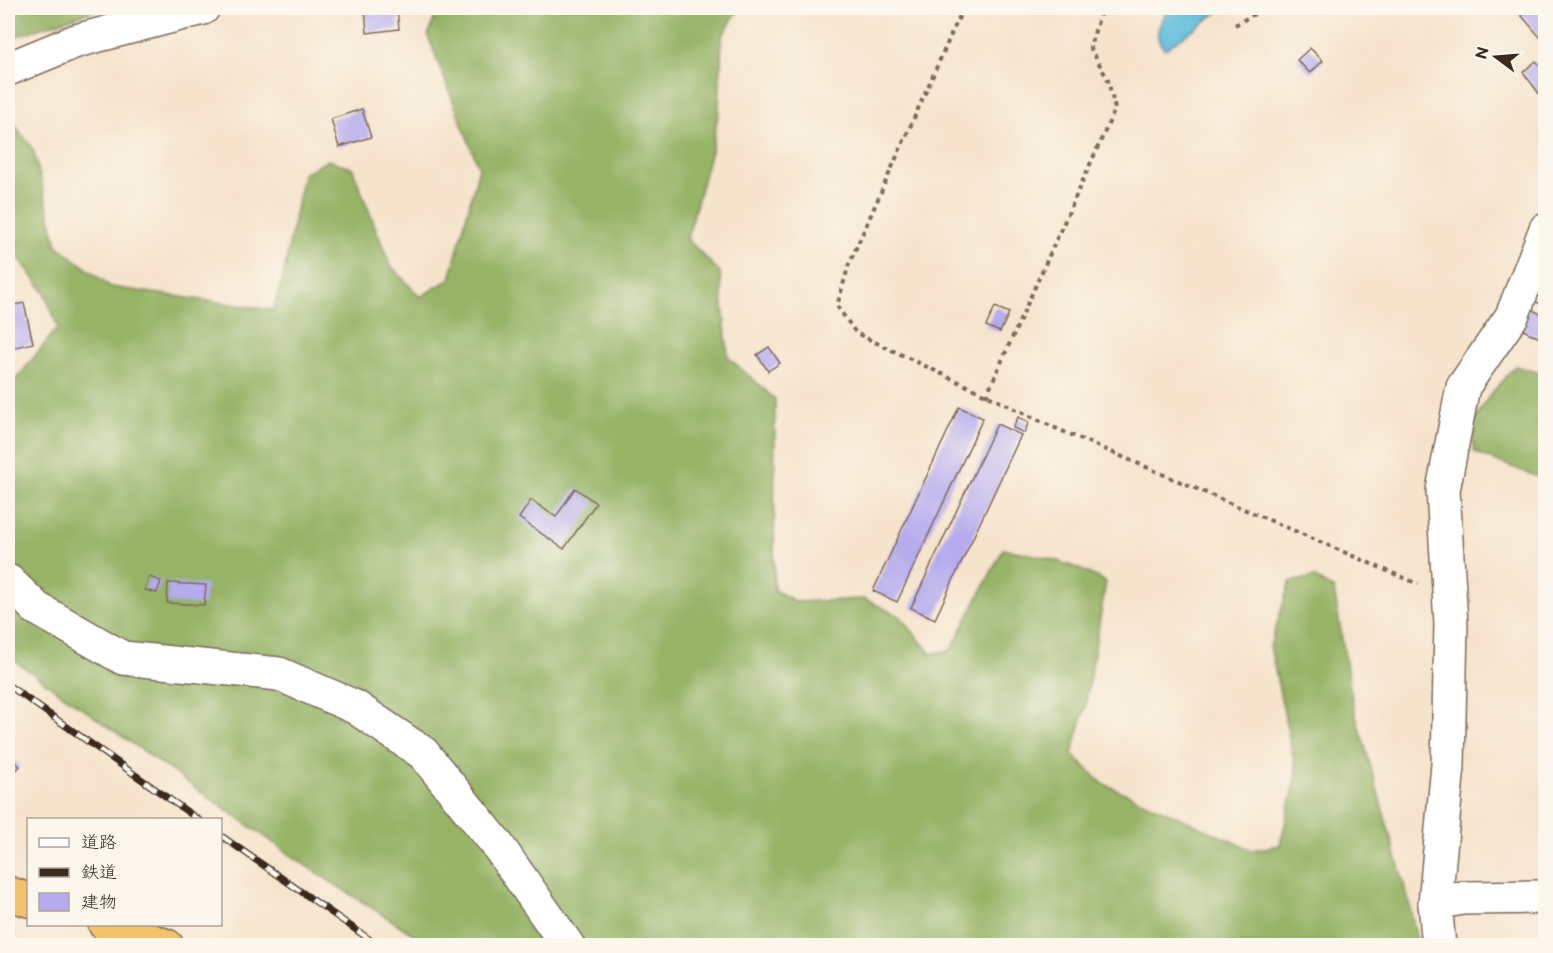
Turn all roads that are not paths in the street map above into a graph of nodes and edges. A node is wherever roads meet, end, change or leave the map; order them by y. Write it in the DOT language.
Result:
graph roads {
  1 [pos="203,8"];
  2 [pos="8,69"];
  3 [pos="1545,229"];
  4 [pos="8,581"];
  5 [pos="8,893"];
  6 [pos="1545,897"];
  7 [pos="27,900"];
  8 [pos="1435,903"];
  9 [pos="111,926"];
  10 [pos="167,945"];
  11 [pos="567,945"];
  12 [pos="1439,945"];
  1 -- 2 [label="street"];
  3 -- 8 [label="street"];
  4 -- 11 [label="street"];
  5 -- 7 [label="highway"];
  6 -- 8 [label="street"];
  8 -- 12 [label="street"];
  9 -- 10 [label="highway"];
}
